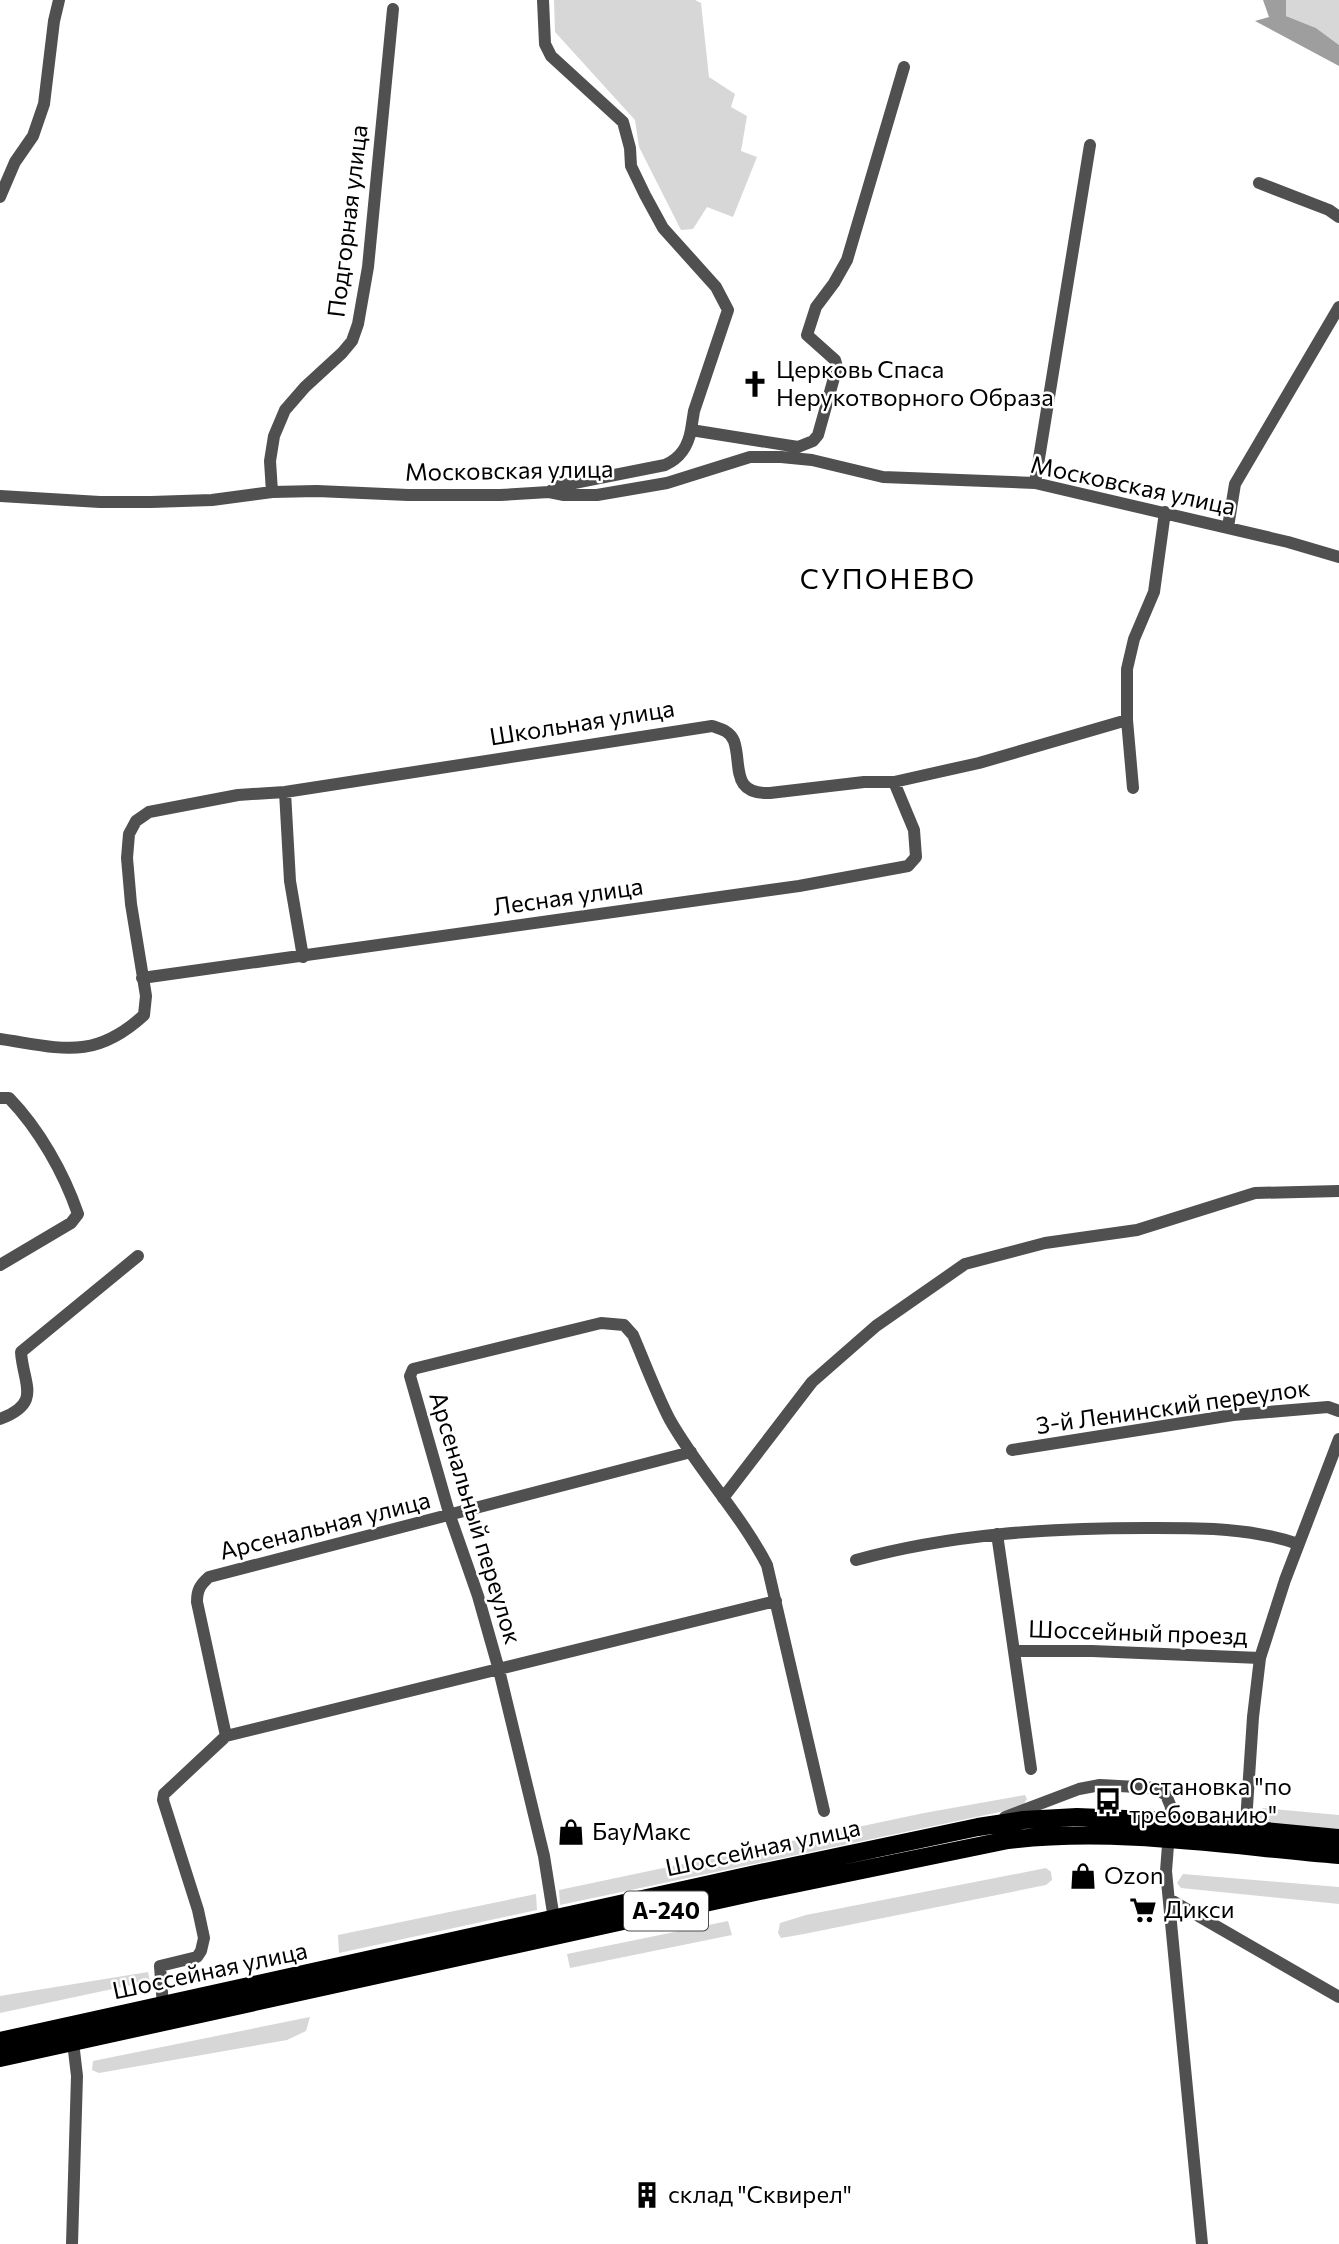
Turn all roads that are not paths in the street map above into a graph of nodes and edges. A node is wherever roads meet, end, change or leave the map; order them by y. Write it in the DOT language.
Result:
graph roads {
  1 [pos="59,0"];
  2 [pos="543,0"];
  3 [pos="393,9"];
  4 [pos="904,67"];
  5 [pos="1090,145"];
  6 [pos="1259,183"];
  7 [pos="0,197"];
  8 [pos="1339,218"];
  9 [pos="1339,307"];
  10 [pos="691,430"];
  11 [pos="1035,483"];
  12 [pos="272,492"];
  13 [pos="549,492"];
  14 [pos="0,496"];
  15 [pos="1165,512"];
  16 [pos="1228,527"];
  17 [pos="1339,556"];
  18 [pos="1127,720"];
  19 [pos="894,782"];
  20 [pos="1133,788"];
  21 [pos="285,792"];
  22 [pos="303,957"];
  23 [pos="142,978"];
  24 [pos="0,1039"];
  25 [pos="0,1098"];
  26 [pos="1339,1191"];
  27 [pos="138,1256"];
  28 [pos="0,1265"];
  29 [pos="1339,1410"];
  30 [pos="0,1419"];
  31 [pos="1339,1439"];
  32 [pos="1012,1450"];
  33 [pos="691,1452"];
  34 [pos="723,1499"];
  35 [pos="450,1516"];
  36 [pos="997,1534"];
  37 [pos="1298,1544"];
  38 [pos="856,1560"];
  39 [pos="776,1601"];
  40 [pos="1014,1651"];
  41 [pos="1260,1658"];
  42 [pos="499,1670"];
  43 [pos="226,1736"];
  44 [pos="1031,1769"];
  45 [pos="824,1811"];
  46 [pos="1169,1821"];
  47 [pos="978,1827"];
  48 [pos="1245,1829"];
  49 [pos="1339,1838"];
  50 [pos="1167,1840"];
  51 [pos="1244,1847"];
  52 [pos="1339,1856"];
  53 [pos="1169,1899"];
  54 [pos="554,1919"];
  55 [pos="1339,1997"];
  56 [pos="163,2006"];
  57 [pos="0,2041"];
  58 [pos="73,2042"];
  59 [pos="0,2057"];
  60 [pos="72,2244"];
  61 [pos="1202,2244"];
  1 -- 7 [label="street"];
  2 -- 10 [label="street"];
  3 -- 12 [label="street, Подгорная улица"];
  4 -- 10 [label="street"];
  5 -- 11 [label="street"];
  6 -- 8 [label="street"];
  9 -- 16 [label="street"];
  10 -- 13 [label="street"];
  11 -- 13 [label="street, Московская улица"];
  11 -- 15 [label="street, Московская улица"];
  12 -- 13 [label="street, Московская улица"];
  12 -- 14 [label="street, Московская улица"];
  15 -- 16 [label="street, Московская улица"];
  15 -- 18 [label="street"];
  16 -- 17 [label="street, Московская улица"];
  18 -- 19 [label="street, Школьная улица"];
  18 -- 20 [label="street"];
  19 -- 21 [label="street, Школьная улица"];
  19 -- 22 [label="street, Лесная улица"];
  21 -- 22 [label="street"];
  21 -- 23 [label="street, Школьная улица"];
  22 -- 23 [label="street, Лесная улица"];
  23 -- 24 [label="street, Школьная улица"];
  25 -- 28 [label="street"];
  26 -- 34 [label="street"];
  27 -- 30 [label="street"];
  29 -- 32 [label="street, 3-й Ленинский переулок"];
  31 -- 37 [label="street"];
  33 -- 34 [label="street, Арсенальный переулок"];
  33 -- 35 [label="street, Арсенальная улица"];
  33 -- 35 [label="street, Арсенальный переулок"];
  34 -- 39 [label="street, Арсенальный переулок"];
  35 -- 42 [label="street, Арсенальный переулок"];
  35 -- 43 [label="street, Арсенальная улица"];
  36 -- 37 [label="street"];
  36 -- 38 [label="street"];
  36 -- 40 [label="street"];
  37 -- 41 [label="street"];
  39 -- 42 [label="street"];
  39 -- 45 [label="street, Арсенальный переулок"];
  40 -- 41 [label="street, Шоссейный проезд"];
  40 -- 44 [label="street"];
  41 -- 48 [label="street"];
  42 -- 43 [label="street"];
  42 -- 54 [label="street, Арсенальный переулок"];
  43 -- 56 [label="street"];
  46 -- 47 [label="main road, Шоссейная улица / А-240"];
  46 -- 47 [label="street"];
  46 -- 48 [label="main road, Шоссейная улица / А-240"];
  46 -- 50 [label="street"];
  47 -- 54 [label="main road, Шоссейная улица / А-240"];
  48 -- 49 [label="main road, Шоссейная улица / А-240"];
  48 -- 51 [label="street"];
  50 -- 51 [label="main road, Шоссейная улица / А-240"];
  50 -- 53 [label="street"];
  50 -- 58 [label="main road, Шоссейная улица / А-240"];
  51 -- 52 [label="main road, Шоссейная улица / А-240"];
  53 -- 55 [label="street"];
  53 -- 61 [label="street"];
  54 -- 56 [label="main road, Шоссейная улица / А-240"];
  56 -- 57 [label="main road, Шоссейная улица / А-240"];
  58 -- 59 [label="main road, Шоссейная улица / А-240"];
  58 -- 60 [label="street"];
}
